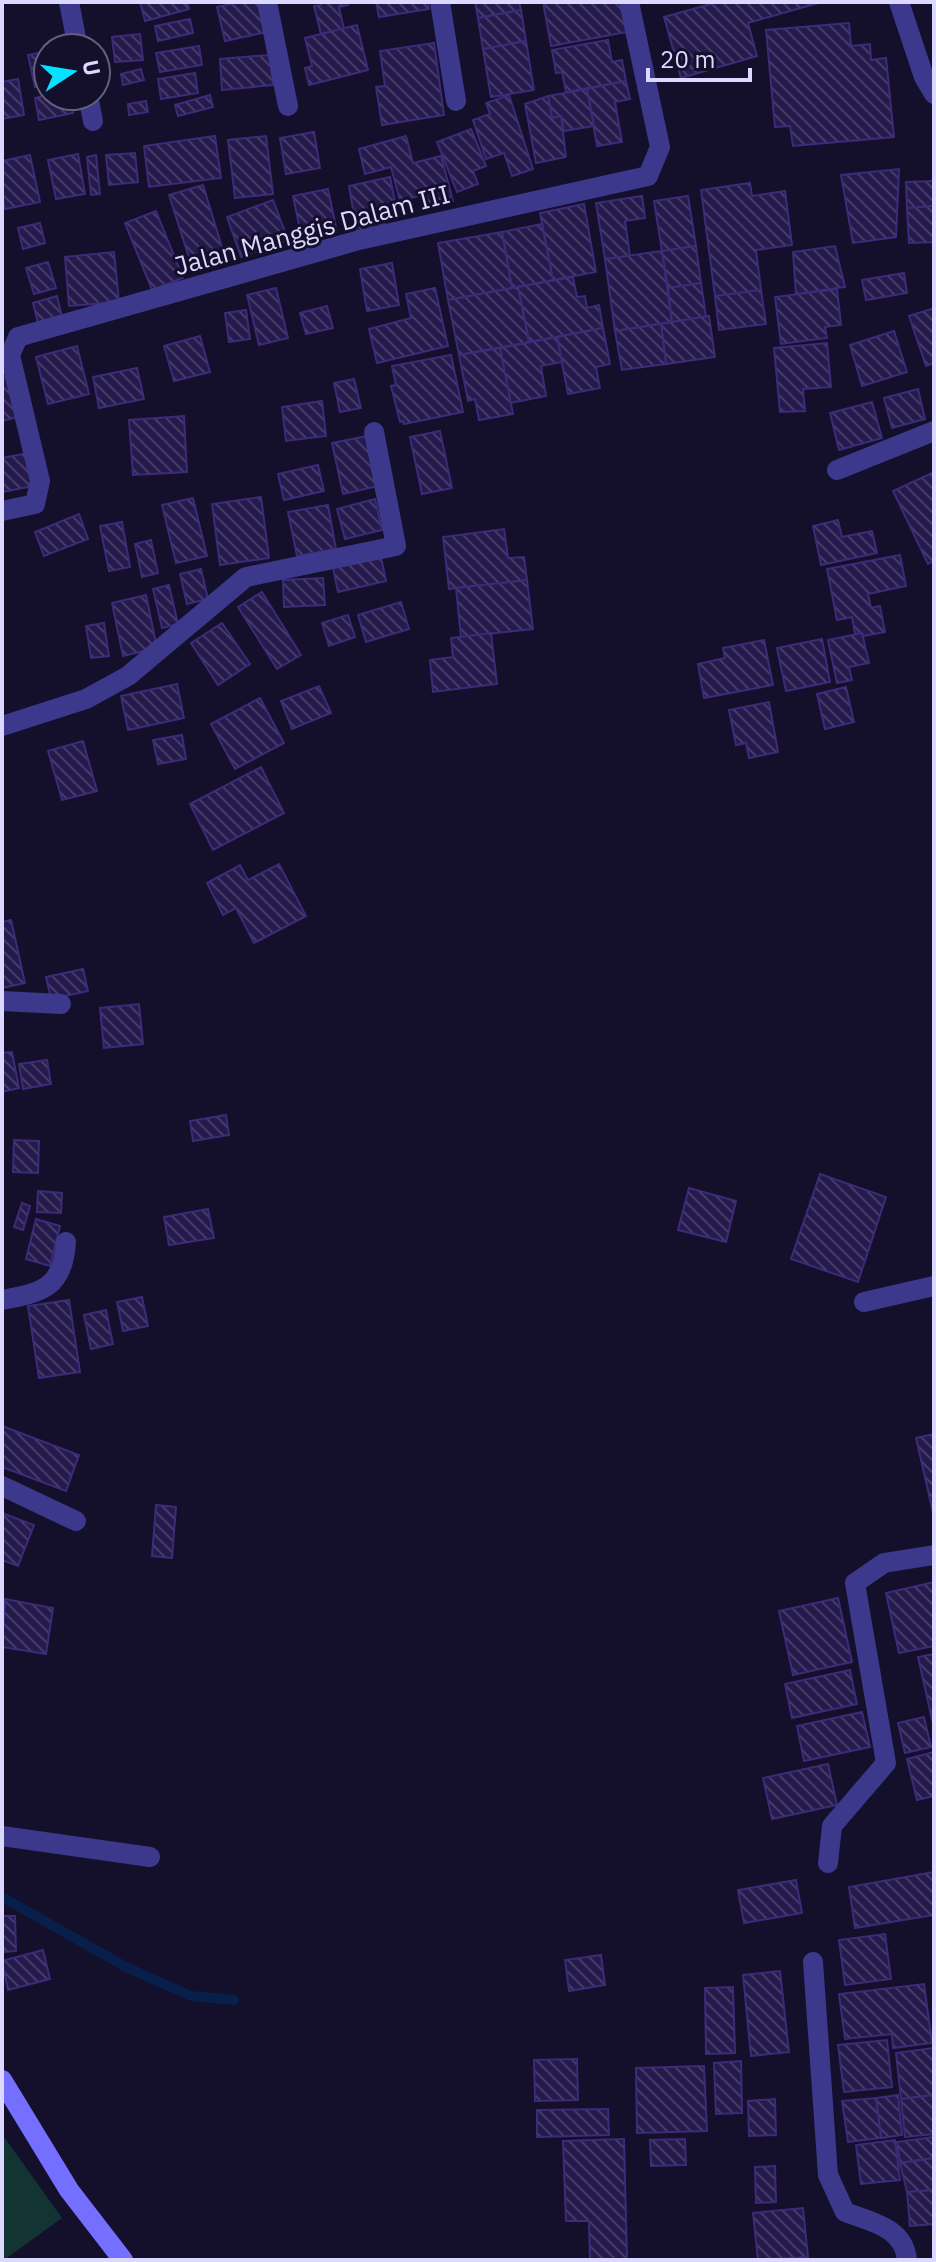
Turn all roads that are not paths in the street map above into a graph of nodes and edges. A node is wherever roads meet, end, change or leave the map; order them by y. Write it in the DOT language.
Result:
graph roads {
  1 [pos="69,2"];
  2 [pos="267,2"];
  3 [pos="440,2"];
  4 [pos="629,2"];
  5 [pos="899,2"];
  6 [pos="75,32"];
  7 [pos="934,94"];
  8 [pos="456,101"];
  9 [pos="288,106"];
  10 [pos="91,112"];
  11 [pos="93,121"];
  12 [pos="934,431"];
  13 [pos="374,432"];
  14 [pos="837,470"];
  15 [pos="2,511"];
  16 [pos="2,726"];
  17 [pos="2,1001"];
  18 [pos="61,1004"];
  19 [pos="66,1242"];
  20 [pos="934,1286"];
  21 [pos="2,1300"];
  22 [pos="864,1302"];
  23 [pos="2,1486"];
  24 [pos="76,1521"];
  25 [pos="934,1555"];
  26 [pos="2,1836"];
  27 [pos="150,1857"];
  28 [pos="828,1863"];
  29 [pos="813,1962"];
  30 [pos="2,2080"];
  31 [pos="123,2260"];
  32 [pos="907,2260"];
  1 -- 6 [label="street"];
  2 -- 9 [label="street"];
  3 -- 8 [label="street"];
  4 -- 15 [label="street, Jalan Manggis Dalam III"];
  5 -- 7 [label="street"];
  10 -- 11 [label="street"];
  12 -- 14 [label="street"];
  13 -- 16 [label="street"];
  17 -- 18 [label="street"];
  19 -- 21 [label="street"];
  20 -- 22 [label="street"];
  23 -- 24 [label="street"];
  25 -- 28 [label="street"];
  26 -- 27 [label="street"];
  29 -- 32 [label="street"];
  30 -- 31 [label="main road"];
}
